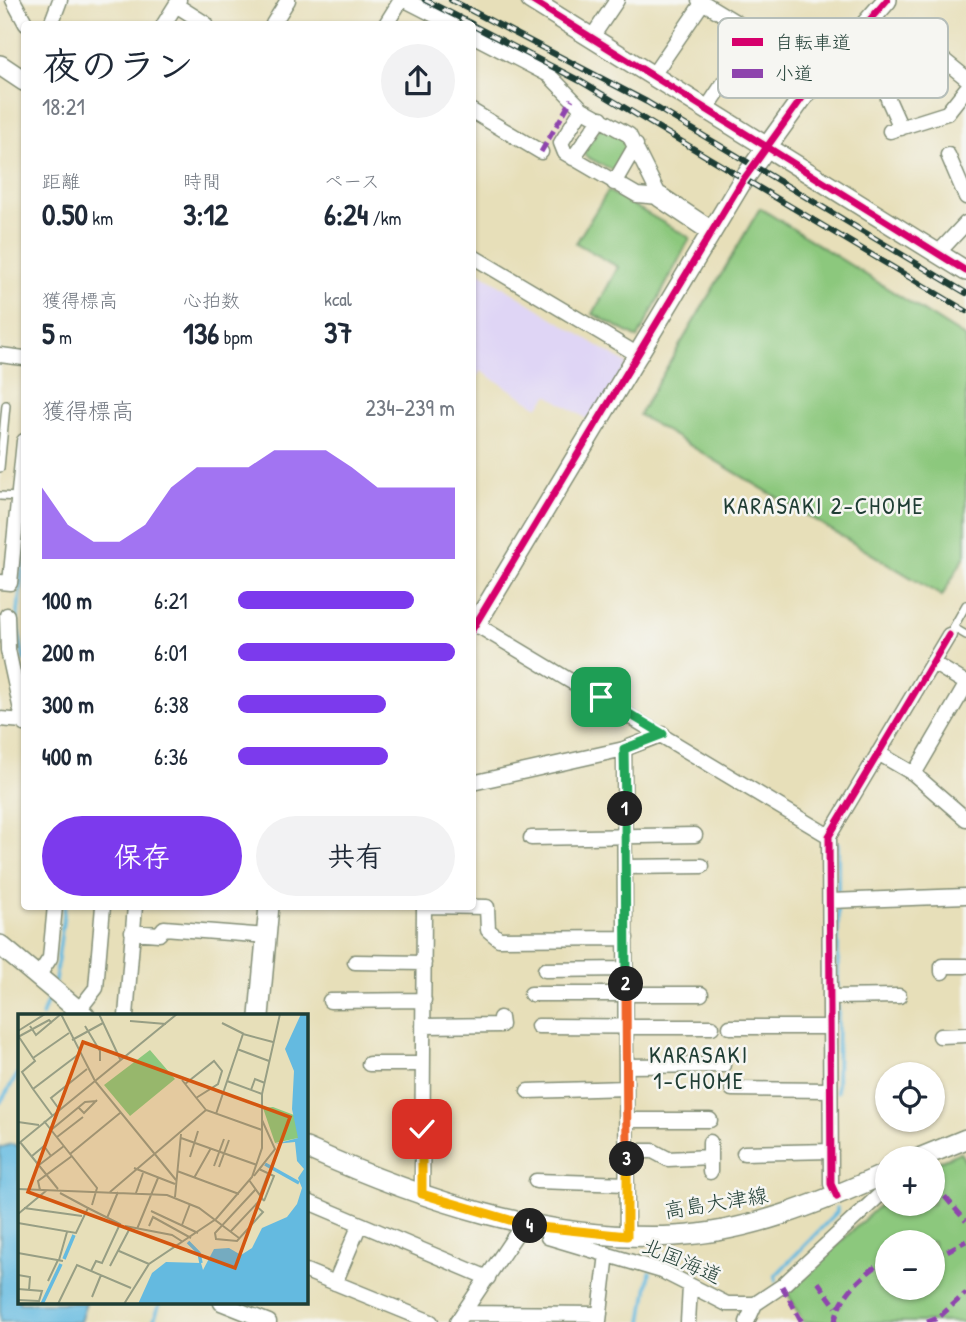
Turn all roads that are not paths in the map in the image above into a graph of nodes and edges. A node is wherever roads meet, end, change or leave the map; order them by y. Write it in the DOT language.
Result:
graph roads {
  1 [pos="13,0"];
  2 [pos="60,0"];
  3 [pos="288,0"];
  4 [pos="403,0"];
  5 [pos="533,0"];
  6 [pos="617,0"];
  7 [pos="887,0"];
  8 [pos="701,1"];
  9 [pos="178,3"];
  10 [pos="728,18"];
  11 [pos="871,18"];
  12 [pos="24,21"];
  13 [pos="52,21"];
  14 [pos="166,21"];
  15 [pos="202,21"];
  16 [pos="275,21"];
  17 [pos="388,21"];
  18 [pos="446,21"];
  19 [pos="476,37"];
  20 [pos="592,37"];
  21 [pos="948,63"];
  22 [pos="0,65"];
  23 [pos="653,75"];
  24 [pos="966,78"];
  25 [pos="21,79"];
  26 [pos="966,89"];
  27 [pos="718,92"];
  28 [pos="803,98"];
  29 [pos="888,99"];
  30 [pos="707,108"];
  31 [pos="582,109"];
  32 [pos="476,113"];
  33 [pos="601,118"];
  34 [pos="636,145"];
  35 [pos="767,145"];
  36 [pos="541,152"];
  37 [pos="948,155"];
  38 [pos="573,158"];
  39 [pos="614,183"];
  40 [pos="660,197"];
  41 [pos="966,197"];
  42 [pos="966,223"];
  43 [pos="711,231"];
  44 [pos="937,254"];
  45 [pos="476,258"];
  46 [pos="966,271"];
  47 [pos="0,355"];
  48 [pos="640,356"];
  49 [pos="21,358"];
  50 [pos="0,364"];
  51 [pos="21,366"];
  52 [pos="6,405"];
  53 [pos="0,468"];
  54 [pos="0,496"];
  55 [pos="21,498"];
  56 [pos="0,582"];
  57 [pos="966,605"];
  58 [pos="7,615"];
  59 [pos="476,622"];
  60 [pos="476,626"];
  61 [pos="951,632"];
  62 [pos="966,635"];
  63 [pos="4,650"];
  64 [pos="933,663"];
  65 [pos="966,684"];
  66 [pos="21,688"];
  67 [pos="0,719"];
  68 [pos="21,722"];
  69 [pos="663,734"];
  70 [pos="624,749"];
  71 [pos="878,753"];
  72 [pos="914,774"];
  73 [pos="476,782"];
  74 [pos="964,813"];
  75 [pos="625,835"];
  76 [pos="695,835"];
  77 [pos="829,836"];
  78 [pos="531,838"];
  79 [pos="702,866"];
  80 [pos="625,867"];
  81 [pos="966,896"];
  82 [pos="830,901"];
  83 [pos="476,907"];
  84 [pos="55,910"];
  85 [pos="103,910"];
  86 [pos="135,910"];
  87 [pos="270,910"];
  88 [pos="425,910"];
  89 [pos="132,932"];
  90 [pos="267,936"];
  91 [pos="625,938"];
  92 [pos="0,945"];
  93 [pos="355,962"];
  94 [pos="424,963"];
  95 [pos="966,966"];
  96 [pos="626,969"];
  97 [pos="545,970"];
  98 [pos="942,972"];
  99 [pos="46,985"];
  100 [pos="626,993"];
  101 [pos="531,994"];
  102 [pos="701,994"];
  103 [pos="899,996"];
  104 [pos="830,997"];
  105 [pos="424,1000"];
  106 [pos="330,1001"];
  107 [pos="81,1013"];
  108 [pos="126,1014"];
  109 [pos="259,1014"];
  110 [pos="500,1018"];
  111 [pos="424,1026"];
  112 [pos="538,1027"];
  113 [pos="626,1027"];
  114 [pos="712,1027"];
  115 [pos="730,1027"];
  116 [pos="830,1027"];
  117 [pos="966,1035"];
  118 [pos="940,1036"];
  119 [pos="423,1063"];
  120 [pos="369,1064"];
  121 [pos="723,1065"];
  122 [pos="626,1066"];
  123 [pos="626,1088"];
  124 [pos="732,1089"];
  125 [pos="831,1090"];
  126 [pos="528,1091"];
  127 [pos="710,1119"];
  128 [pos="627,1120"];
  129 [pos="966,1139"];
  130 [pos="710,1142"];
  131 [pos="945,1147"];
  132 [pos="308,1149"];
  133 [pos="627,1151"];
  134 [pos="831,1152"];
  135 [pos="744,1153"];
  136 [pos="875,1179"];
  137 [pos="536,1181"];
  138 [pos="627,1184"];
  139 [pos="422,1194"];
  140 [pos="837,1197"];
  141 [pos="875,1199"];
  142 [pos="308,1202"];
  143 [pos="360,1224"];
  144 [pos="523,1224"];
  145 [pos="548,1229"];
  146 [pos="627,1236"];
  147 [pos="607,1254"];
  148 [pos="308,1272"];
  149 [pos="488,1278"];
  150 [pos="335,1283"];
  151 [pos="690,1287"];
  152 [pos="224,1304"];
  153 [pos="755,1304"];
  154 [pos="396,1307"];
  155 [pos="461,1317"];
  156 [pos="599,1318"];
  157 [pos="269,1322"];
  158 [pos="390,1322"];
  159 [pos="431,1322"];
  160 [pos="688,1322"];
  161 [pos="747,1322"];
  1 -- 12 [label="street"];
  2 -- 13 [label="street"];
  3 -- 16 [label="street"];
  4 -- 17 [label="street"];
  4 -- 18 [label="street"];
  5 -- 20 [label="street"];
  6 -- 20 [label="street"];
  7 -- 11 [label="street"];
  8 -- 10 [label="street"];
  8 -- 23 [label="street"];
  9 -- 14 [label="street"];
  9 -- 15 [label="street"];
  19 -- 31 [label="street"];
  20 -- 23 [label="street"];
  21 -- 24 [label="street"];
  22 -- 25 [label="street"];
  23 -- 30 [label="street"];
  26 -- 29 [label="street"];
  27 -- 30 [label="street"];
  28 -- 35 [label="street"];
  30 -- 35 [label="street"];
  31 -- 33 [label="street"];
  31 -- 38 [label="street"];
  32 -- 36 [label="street"];
  33 -- 34 [label="street"];
  33 -- 38 [label="street"];
  34 -- 39 [label="street"];
  34 -- 40 [label="street"];
  35 -- 43 [label="street"];
  35 -- 44 [label="street"];
  37 -- 41 [label="street"];
  38 -- 39 [label="street"];
  39 -- 40 [label="street"];
  40 -- 43 [label="street"];
  42 -- 44 [label="street"];
  43 -- 48 [label="street"];
  44 -- 46 [label="street"];
  45 -- 48 [label="street"];
  47 -- 49 [label="street"];
  48 -- 59 [label="street"];
  50 -- 51 [label="street"];
  52 -- 53 [label="lane"];
  54 -- 55 [label="lane"];
  55 -- 56 [label="street"];
  57 -- 61 [label="lane"];
  58 -- 63 [label="street"];
  60 -- 69 [label="street"];
  61 -- 62 [label="lane"];
  61 -- 64 [label="street"];
  63 -- 66 [label="street"];
  64 -- 65 [label="street"];
  64 -- 71 [label="street"];
  65 -- 72 [label="street"];
  67 -- 68 [label="street"];
  69 -- 70 [label="street"];
  69 -- 77 [label="street"];
  70 -- 73 [label="street"];
  70 -- 75 [label="street"];
  71 -- 72 [label="street"];
  71 -- 77 [label="street"];
  72 -- 74 [label="street"];
  75 -- 76 [label="street"];
  75 -- 78 [label="street"];
  75 -- 80 [label="street"];
  77 -- 82 [label="street"];
  79 -- 80 [label="street"];
  80 -- 91 [label="street"];
  81 -- 82 [label="street"];
  82 -- 104 [label="street"];
  83 -- 91 [label="street"];
  84 -- 99 [label="street"];
  85 -- 107 [label="street"];
  86 -- 89 [label="street"];
  87 -- 90 [label="street"];
  88 -- 94 [label="street"];
  89 -- 90 [label="street"];
  89 -- 108 [label="street"];
  90 -- 109 [label="street"];
  91 -- 96 [label="street"];
  92 -- 99 [label="street"];
  93 -- 94 [label="street"];
  94 -- 105 [label="street"];
  95 -- 98 [label="street"];
  96 -- 97 [label="street"];
  96 -- 100 [label="street"];
  99 -- 107 [label="street"];
  100 -- 101 [label="street"];
  100 -- 102 [label="street"];
  100 -- 113 [label="street"];
  103 -- 104 [label="street"];
  104 -- 116 [label="street"];
  105 -- 106 [label="street"];
  105 -- 111 [label="street"];
  110 -- 111 [label="street"];
  111 -- 119 [label="street"];
  112 -- 113 [label="street"];
  113 -- 114 [label="street"];
  113 -- 122 [label="street"];
  115 -- 116 [label="street"];
  116 -- 125 [label="street"];
  117 -- 118 [label="street"];
  119 -- 120 [label="street"];
  119 -- 139 [label="street"];
  121 -- 122 [label="street"];
  122 -- 123 [label="street"];
  123 -- 126 [label="street"];
  123 -- 128 [label="street"];
  124 -- 125 [label="street"];
  125 -- 134 [label="street"];
  127 -- 128 [label="street"];
  128 -- 133 [label="street"];
  129 -- 131 [label="street"];
  130 -- 133 [label="street"];
  132 -- 139 [label="street, 高島大津線"];
  133 -- 138 [label="street"];
  134 -- 135 [label="street"];
  134 -- 140 [label="street"];
  136 -- 140 [label="street, 高島大津線"];
  137 -- 138 [label="street"];
  138 -- 146 [label="street"];
  139 -- 144 [label="street, 高島大津線"];
  140 -- 146 [label="street, 高島大津線"];
  141 -- 153 [label="street"];
  142 -- 143 [label="street"];
  143 -- 149 [label="street"];
  143 -- 150 [label="street"];
  144 -- 145 [label="street, 高島大津線"];
  144 -- 149 [label="street"];
  145 -- 146 [label="street, 高島大津線"];
  145 -- 147 [label="street, 北国海道"];
  147 -- 151 [label="street, 北国海道"];
  147 -- 156 [label="street"];
  148 -- 150 [label="street"];
  149 -- 155 [label="street"];
  150 -- 154 [label="street"];
  151 -- 153 [label="street, 北国海道"];
  151 -- 160 [label="street"];
  152 -- 157 [label="street"];
  153 -- 161 [label="street"];
  154 -- 158 [label="street"];
  154 -- 159 [label="street"];
  155 -- 156 [label="street"];
}
